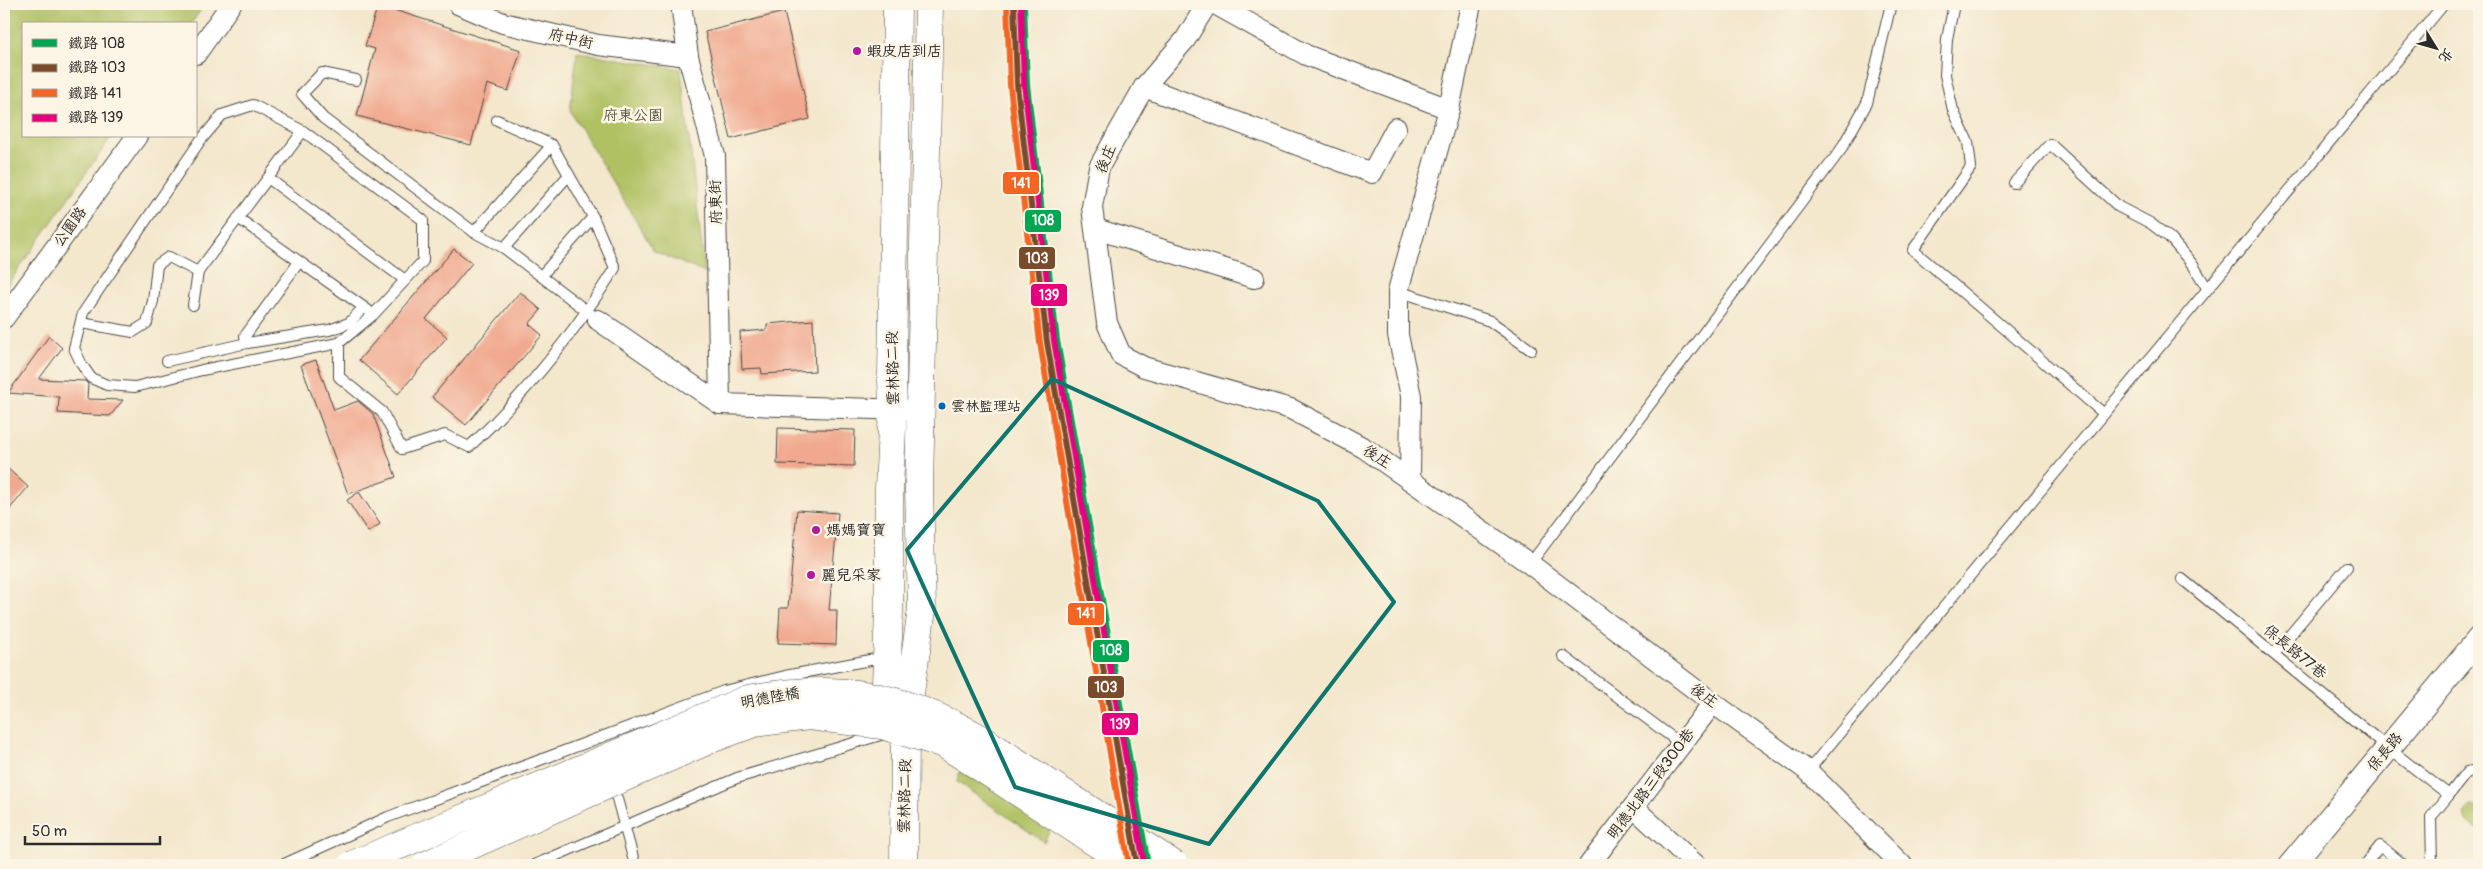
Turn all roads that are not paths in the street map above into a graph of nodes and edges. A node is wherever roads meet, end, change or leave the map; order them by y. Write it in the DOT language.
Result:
graph roads {
  1 [pos="231,4"];
  2 [pos="458,4"];
  3 [pos="681,4"];
  4 [pos="898,4"];
  5 [pos="928,4"];
  6 [pos="1207,4"];
  7 [pos="1215,4"];
  8 [pos="1471,4"];
  9 [pos="1891,4"];
  10 [pos="1954,4"];
  11 [pos="2444,4"];
  12 [pos="198,51"];
  13 [pos="688,56"];
  14 [pos="356,80"];
  15 [pos="1144,87"];
  16 [pos="1449,109"];
  17 [pos="497,120"];
  18 [pos="1396,128"];
  19 [pos="303,131"];
  20 [pos="136,138"];
  21 [pos="552,145"];
  22 [pos="568,176"];
  23 [pos="268,178"];
  24 [pos="2014,183"];
  25 [pos="593,217"];
  26 [pos="238,218"];
  27 [pos="1096,229"];
  28 [pos="474,232"];
  29 [pos="504,248"];
  30 [pos="299,262"];
  31 [pos="198,272"];
  32 [pos="541,276"];
  33 [pos="1254,278"];
  34 [pos="405,280"];
  35 [pos="2207,288"];
  36 [pos="1398,291"];
  37 [pos="193,305"];
  38 [pos="363,308"];
  39 [pos="373,315"];
  40 [pos="593,316"];
  41 [pos="4,318"];
  42 [pos="81,324"];
  43 [pos="247,343"];
  44 [pos="339,343"];
  45 [pos="1531,350"];
  46 [pos="167,360"];
  47 [pos="720,404"];
  48 [pos="894,409"];
  49 [pos="921,410"];
  50 [pos="2102,413"];
  51 [pos="1410,479"];
  52 [pos="1530,564"];
  53 [pos="2347,567"];
  54 [pos="2182,579"];
  55 [pos="2479,638"];
  56 [pos="2274,654"];
  57 [pos="1563,656"];
  58 [pos="887,657"];
  59 [pos="1713,703"];
  60 [pos="905,728"];
  61 [pos="601,738"];
  62 [pos="1681,744"];
  63 [pos="2388,748"];
  64 [pos="2479,770"];
  65 [pos="1808,771"];
  66 [pos="2449,795"];
  67 [pos="1633,807"];
  68 [pos="624,827"];
  69 [pos="282,865"];
  70 [pos="352,865"];
  71 [pos="426,865"];
  72 [pos="534,865"];
  73 [pos="635,865"];
  74 [pos="904,865"];
  75 [pos="1130,865"];
  76 [pos="1174,865"];
  77 [pos="1588,865"];
  78 [pos="1696,865"];
  79 [pos="1902,865"];
  80 [pos="2291,865"];
  81 [pos="2365,865"];
  82 [pos="2404,865"];
  83 [pos="2432,865"];
  1 -- 12 [label="street"];
  2 -- 13 [label="street, 府中街"];
  3 -- 13 [label="street, 府東街"];
  4 -- 48 [label="main road, 雲林路二段"];
  5 -- 49 [label="main road, 雲林路二段"];
  6 -- 15 [label="street, 後庄"];
  7 -- 16 [label="street"];
  8 -- 16 [label="street"];
  9 -- 52 [label="lane"];
  10 -- 50 [label="lane"];
  11 -- 35 [label="lane"];
  13 -- 47 [label="street, 府東街"];
  14 -- 28 [label="lane"];
  15 -- 18 [label="street"];
  15 -- 27 [label="street, 後庄"];
  16 -- 36 [label="street"];
  17 -- 21 [label="lane"];
  19 -- 23 [label="lane"];
  19 -- 34 [label="lane"];
  19 -- 42 [label="lane"];
  20 -- 41 [label="street, 公園路"];
  21 -- 22 [label="lane"];
  21 -- 28 [label="lane"];
  22 -- 25 [label="lane"];
  22 -- 29 [label="lane"];
  23 -- 26 [label="lane"];
  23 -- 34 [label="lane"];
  24 -- 35 [label="lane"];
  25 -- 32 [label="lane"];
  25 -- 40 [label="lane"];
  26 -- 30 [label="lane"];
  26 -- 31 [label="lane"];
  27 -- 33 [label="street"];
  27 -- 51 [label="street, 後庄"];
  28 -- 29 [label="lane"];
  29 -- 32 [label="lane"];
  30 -- 38 [label="lane"];
  30 -- 43 [label="lane"];
  31 -- 37 [label="lane"];
  31 -- 42 [label="lane"];
  32 -- 40 [label="lane"];
  34 -- 39 [label="lane"];
  35 -- 50 [label="lane"];
  36 -- 45 [label="lane"];
  36 -- 51 [label="street"];
  38 -- 39 [label="lane"];
  38 -- 43 [label="lane"];
  39 -- 44 [label="lane"];
  40 -- 44 [label="lane"];
  40 -- 47 [label="street"];
  42 -- 44 [label="lane"];
  43 -- 46 [label="lane"];
  47 -- 48 [label="street"];
  48 -- 49 [label="street"];
  48 -- 58 [label="main road, 雲林路二段"];
  49 -- 60 [label="main road, 雲林路二段"];
  50 -- 65 [label="lane"];
  51 -- 52 [label="street, 後庄"];
  52 -- 59 [label="street, 後庄"];
  53 -- 56 [label="lane"];
  54 -- 56 [label="lane, 保長路77巷"];
  55 -- 63 [label="street, 保長路"];
  56 -- 63 [label="lane, 保長路77巷"];
  57 -- 62 [label="lane"];
  58 -- 60 [label="main road, 雲林路二段"];
  58 -- 61 [label="lane"];
  59 -- 62 [label="street, 明德北路三段300巷"];
  59 -- 65 [label="street, 後庄"];
  60 -- 68 [label="lane"];
  60 -- 74 [label="main road, 雲林路二段"];
  61 -- 68 [label="lane"];
  61 -- 69 [label="lane"];
  62 -- 67 [label="street, 明德北路三段300巷"];
  63 -- 66 [label="lane, 保長路77巷"];
  63 -- 80 [label="street, 保長路"];
  64 -- 66 [label="lane"];
  65 -- 79 [label="street, 後庄"];
  66 -- 83 [label="lane"];
  67 -- 77 [label="street, 明德北路三段300巷"];
  67 -- 78 [label="street"];
  68 -- 72 [label="lane"];
  68 -- 73 [label="lane"];
  70 -- 76 [label="main road, 明德陸橋, bridge"];
  71 -- 75 [label="main road, 明德陸橋, bridge"];
  81 -- 82 [label="lane"];
}
